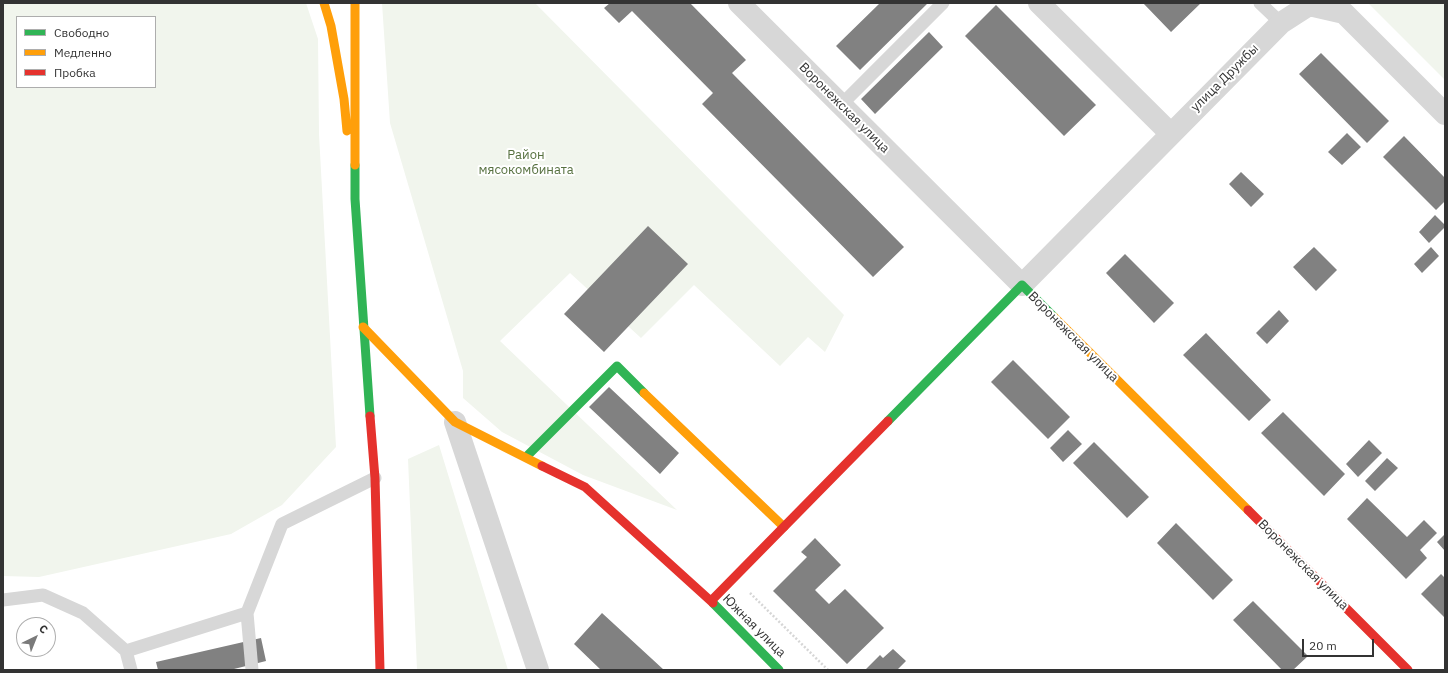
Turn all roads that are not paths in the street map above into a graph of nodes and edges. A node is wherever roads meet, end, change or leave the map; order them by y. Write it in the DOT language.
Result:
graph roads {
  1 [pos="324,3"];
  2 [pos="355,3"];
  3 [pos="739,3"];
  4 [pos="943,3"];
  5 [pos="1038,3"];
  6 [pos="1260,3"];
  7 [pos="1281,22"];
  8 [pos="841,105"];
  9 [pos="1445,114"];
  10 [pos="1171,134"];
  11 [pos="355,199"];
  12 [pos="1022,285"];
  13 [pos="363,327"];
  14 [pos="456,422"];
  15 [pos="526,457"];
  16 [pos="375,478"];
  17 [pos="784,527"];
  18 [pos="3,600"];
  19 [pos="711,601"];
  20 [pos="247,614"];
  21 [pos="126,651"];
  22 [pos="131,670"];
  23 [pos="252,670"];
  24 [pos="380,670"];
  25 [pos="538,670"];
  26 [pos="779,670"];
  27 [pos="1408,670"];
  1 -- 11 [label="main road"];
  2 -- 11 [label="main road"];
  3 -- 8 [label="street, Воронежская улица"];
  4 -- 8 [label="lane"];
  5 -- 10 [label="street"];
  6 -- 7 [label="lane"];
  7 -- 9 [label="street, улица Дружбы"];
  7 -- 10 [label="street, улица Дружбы"];
  8 -- 12 [label="street, Воронежская улица"];
  10 -- 12 [label="street, улица Дружбы"];
  11 -- 13 [label="main road"];
  12 -- 17 [label="main road"];
  12 -- 27 [label="main road, Воронежская улица"];
  13 -- 14 [label="main road, Южная улица"];
  13 -- 16 [label="main road"];
  14 -- 15 [label="main road, Южная улица"];
  14 -- 25 [label="street"];
  15 -- 17 [label="main road"];
  15 -- 19 [label="main road, Южная улица"];
  16 -- 20 [label="lane"];
  16 -- 24 [label="main road"];
  17 -- 19 [label="main road"];
  18 -- 21 [label="lane"];
  19 -- 26 [label="main road, Южная улица"];
  20 -- 21 [label="lane"];
  20 -- 23 [label="lane"];
  21 -- 22 [label="lane"];
}
